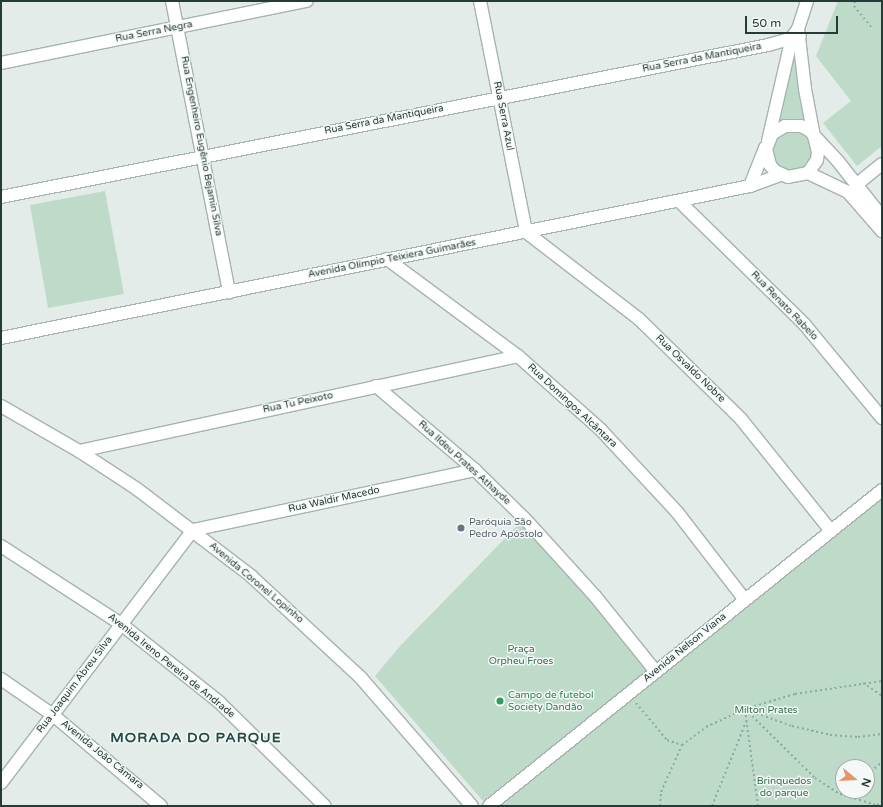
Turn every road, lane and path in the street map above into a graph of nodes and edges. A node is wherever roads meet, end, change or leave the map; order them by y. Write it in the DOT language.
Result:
graph roads {
  1 [pos="172,1"];
  2 [pos="307,1"];
  3 [pos="480,1"];
  4 [pos="807,1"];
  5 [pos="855,1"];
  6 [pos="177,27"];
  7 [pos="871,27"];
  8 [pos="796,39"];
  9 [pos="1,63"];
  10 [pos="499,96"];
  11 [pos="814,136"];
  12 [pos="767,142"];
  13 [pos="203,156"];
  14 [pos="882,164"];
  15 [pos="808,173"];
  16 [pos="781,175"];
  17 [pos="856,185"];
  18 [pos="750,186"];
  19 [pos="1,197"];
  20 [pos="679,201"];
  21 [pos="882,217"];
  22 [pos="882,231"];
  23 [pos="526,232"];
  24 [pos="388,260"];
  25 [pos="229,292"];
  26 [pos="1,338"];
  27 [pos="518,356"];
  28 [pos="376,386"];
  29 [pos="1,406"];
  30 [pos="882,418"];
  31 [pos="79,451"];
  32 [pos="475,470"];
  33 [pos="882,490"];
  34 [pos="193,530"];
  35 [pos="831,531"];
  36 [pos="1,546"];
  37 [pos="745,600"];
  38 [pos="121,624"];
  39 [pos="656,672"];
  40 [pos="1,679"];
  41 [pos="882,681"];
  42 [pos="864,683"];
  43 [pos="627,694"];
  44 [pos="882,696"];
  45 [pos="745,709"];
  46 [pos="53,714"];
  47 [pos="746,721"];
  48 [pos="882,734"];
  49 [pos="682,745"];
  50 [pos="1,783"];
  51 [pos="835,791"];
  52 [pos="857,799"];
  53 [pos="882,801"];
  54 [pos="161,806"];
  55 [pos="325,806"];
  56 [pos="472,806"];
  57 [pos="489,806"];
  58 [pos="660,806"];
  59 [pos="712,806"];
  60 [pos="758,806"];
  1 -- 6 [label="street, Rua Engenheiro Eugênio Bejamin Silva"];
  2 -- 6 [label="street, Rua Serra Negra"];
  3 -- 10 [label="street, Rua Serra Azul"];
  4 -- 8 [label="street"];
  5 -- 7 [label="path"];
  6 -- 9 [label="street, Rua Serra Negra"];
  6 -- 13 [label="street, Rua Engenheiro Eugênio Bejamin Silva"];
  8 -- 10 [label="street, Rua Serra da Mantiqueira"];
  8 -- 11 [label="street"];
  8 -- 12 [label="street"];
  10 -- 13 [label="street, Rua Serra da Mantiqueira"];
  10 -- 23 [label="street, Rua Serra Azul"];
  11 -- 12 [label="street"];
  11 -- 15 [label="street"];
  11 -- 17 [label="street"];
  12 -- 16 [label="street"];
  12 -- 18 [label="street"];
  13 -- 19 [label="street, Rua Serra da Mantiqueira"];
  13 -- 25 [label="street, Rua Engenheiro Eugênio Bejamin Silva"];
  14 -- 17 [label="street"];
  15 -- 16 [label="street"];
  15 -- 22 [label="street"];
  16 -- 18 [label="street, Avenida Olímpio Teixiera Guimarães"];
  17 -- 21 [label="street"];
  18 -- 20 [label="street, Avenida Olímpio Teixiera Guimarães"];
  20 -- 23 [label="street, Avenida Olímpio Teixiera Guimarães"];
  20 -- 30 [label="street, Rua Renato Rabelo"];
  23 -- 24 [label="street, Avenida Olímpio Teixiera Guimarães"];
  23 -- 35 [label="street, Rua Osvaldo Nobre"];
  24 -- 25 [label="street, Avenida Olímpio Teixiera Guimarães"];
  24 -- 27 [label="street, Rua Domingos Alcântara"];
  25 -- 26 [label="street, Avenida Olímpio Teixiera Guimarães"];
  27 -- 28 [label="street, Rua Tu Peixoto"];
  27 -- 37 [label="street, Rua Domingos Alcântara"];
  28 -- 31 [label="street, Rua Tu Peixoto"];
  28 -- 32 [label="street, Rua Ildeu Prates Athayde"];
  29 -- 31 [label="street, Avenida Coronel Lopinho"];
  31 -- 34 [label="street, Avenida Coronel Lopinho"];
  32 -- 34 [label="street, Rua Waldir Macedo"];
  32 -- 39 [label="street, Rua Ildeu Prates Athayde"];
  33 -- 35 [label="street, Avenida Nelson Viana"];
  34 -- 38 [label="street, Rua Joaquim Abreu Silva"];
  34 -- 56 [label="street, Avenida Coronel Lopinho"];
  35 -- 37 [label="street, Avenida Nelson Viana"];
  36 -- 38 [label="street, Avenida Ireno Pereira de Andrade"];
  37 -- 39 [label="street, Avenida Nelson Viana"];
  38 -- 46 [label="street, Rua Joaquim Abreu Silva"];
  38 -- 55 [label="street, Avenida Ireno Pereira de Andrade"];
  39 -- 43 [label="street, Avenida Nelson Viana"];
  40 -- 46 [label="street, Avenida João Câmara"];
  41 -- 42 [label="path"];
  42 -- 44 [label="path"];
  42 -- 45 [label="path"];
  43 -- 49 [label="path"];
  43 -- 57 [label="street, Avenida Nelson Viana"];
  45 -- 47 [label="path"];
  45 -- 48 [label="path"];
  45 -- 49 [label="path"];
  45 -- 51 [label="path"];
  46 -- 50 [label="street, Rua Joaquim Abreu Silva"];
  46 -- 54 [label="street, Avenida João Câmara"];
  47 -- 59 [label="path"];
  47 -- 60 [label="path"];
  49 -- 58 [label="path"];
  52 -- 53 [label="path"];
}
